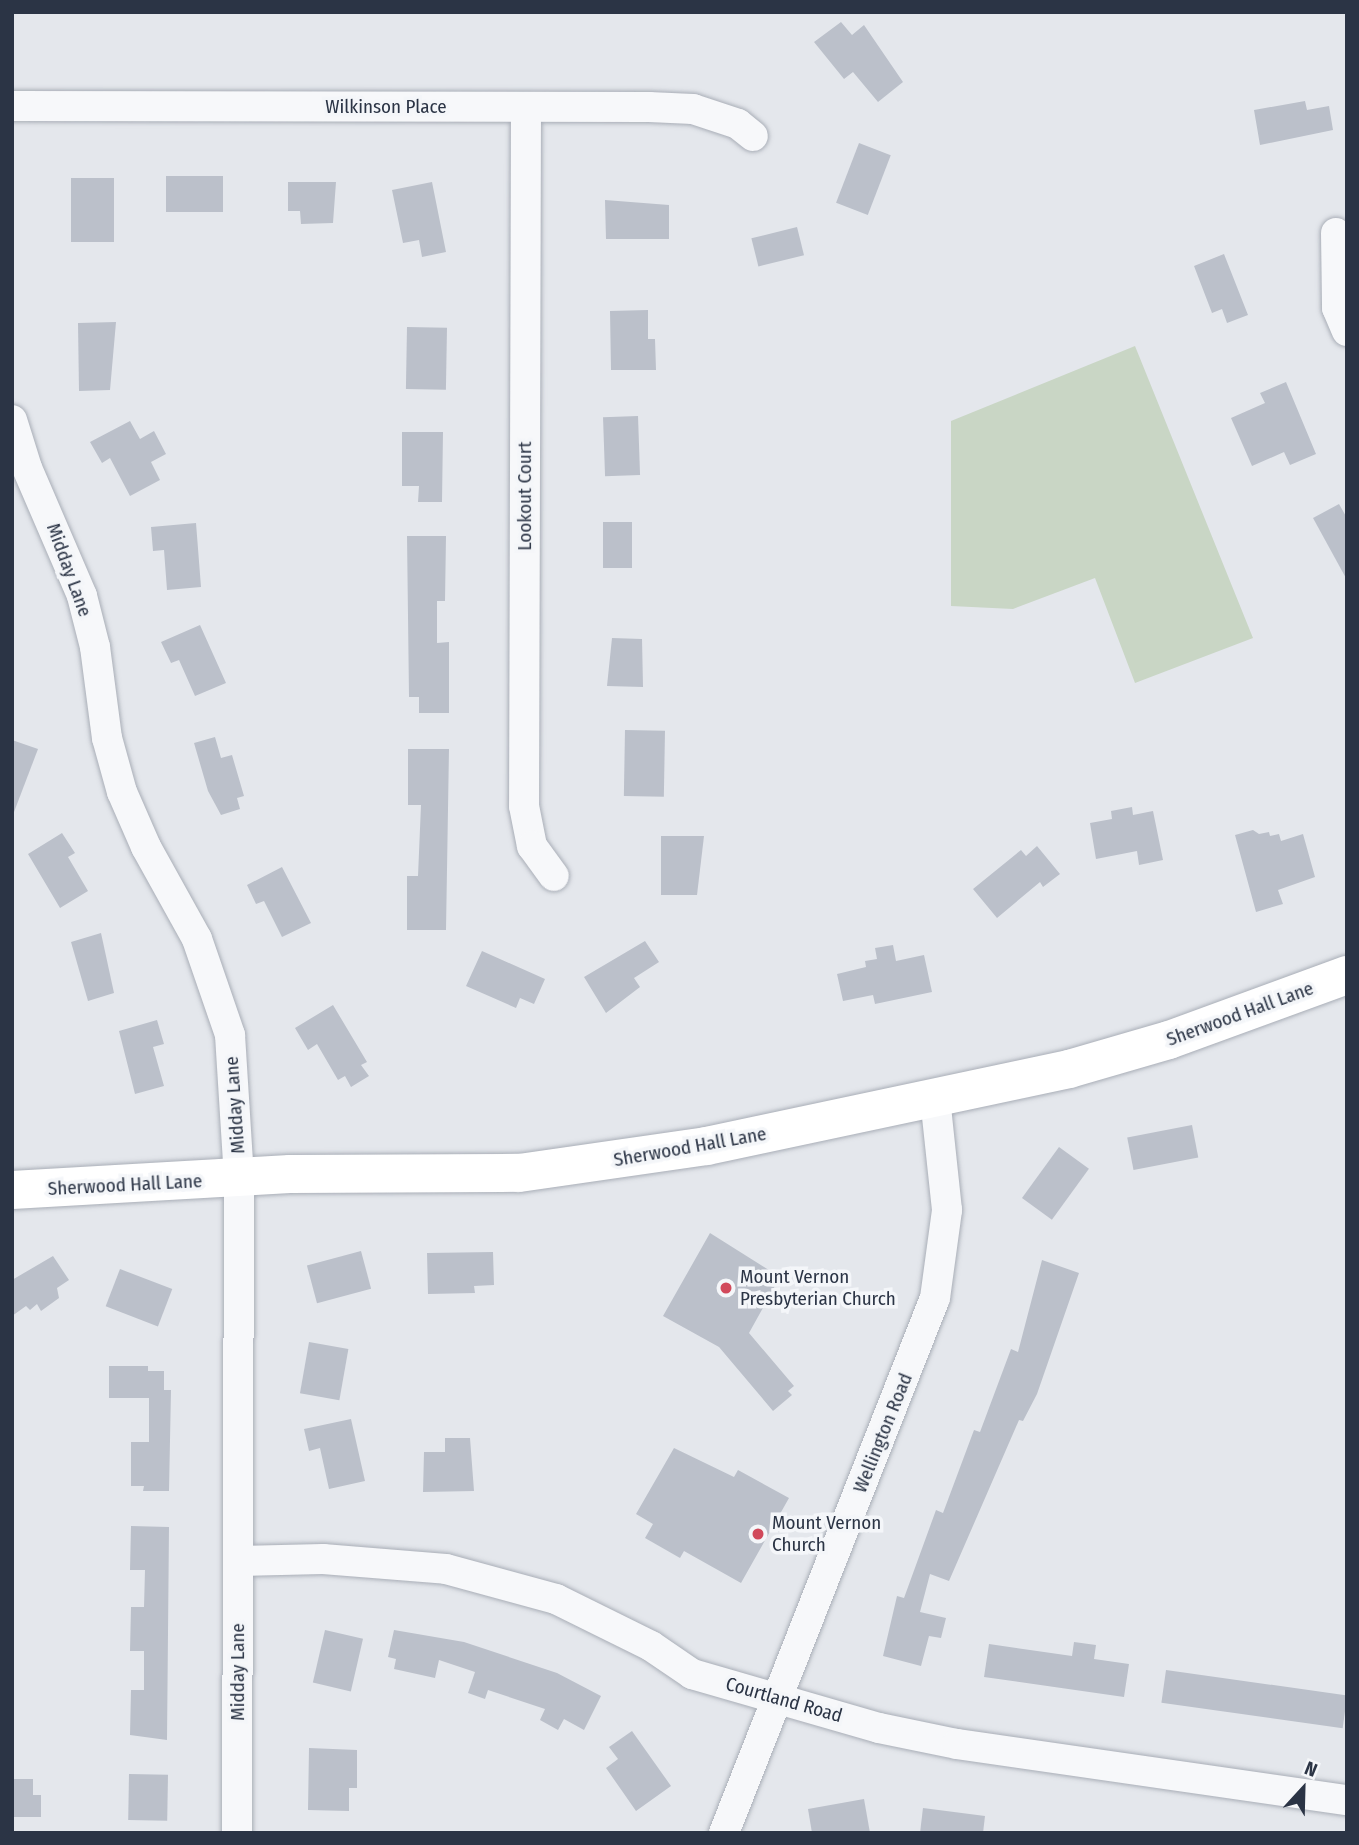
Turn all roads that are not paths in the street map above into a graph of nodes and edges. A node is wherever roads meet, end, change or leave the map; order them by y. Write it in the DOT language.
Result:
graph roads {
  1 [pos="12,106"];
  2 [pos="526,107"];
  3 [pos="753,136"];
  4 [pos="1336,233"];
  5 [pos="1347,331"];
  6 [pos="12,420"];
  7 [pos="554,876"];
  8 [pos="1347,975"];
  9 [pos="934,1098"];
  10 [pos="239,1178"];
  11 [pos="12,1190"];
  12 [pos="239,1561"];
  13 [pos="774,1698"];
  14 [pos="1347,1800"];
  15 [pos="237,1833"];
  16 [pos="724,1833"];
  1 -- 2 [label="street, Wilkinson Place"];
  2 -- 3 [label="street, Wilkinson Place"];
  2 -- 7 [label="street, Lookout Court"];
  4 -- 5 [label="street"];
  6 -- 10 [label="street, Midday Lane"];
  8 -- 9 [label="main road, Sherwood Hall Lane"];
  9 -- 10 [label="main road, Sherwood Hall Lane"];
  9 -- 13 [label="street, Wellington Road"];
  10 -- 11 [label="main road, Sherwood Hall Lane"];
  10 -- 12 [label="street, Midday Lane"];
  12 -- 13 [label="street, Courtland Road"];
  12 -- 15 [label="street, Midday Lane"];
  13 -- 14 [label="street, Courtland Road"];
  13 -- 16 [label="street, Wellington Road"];
}
